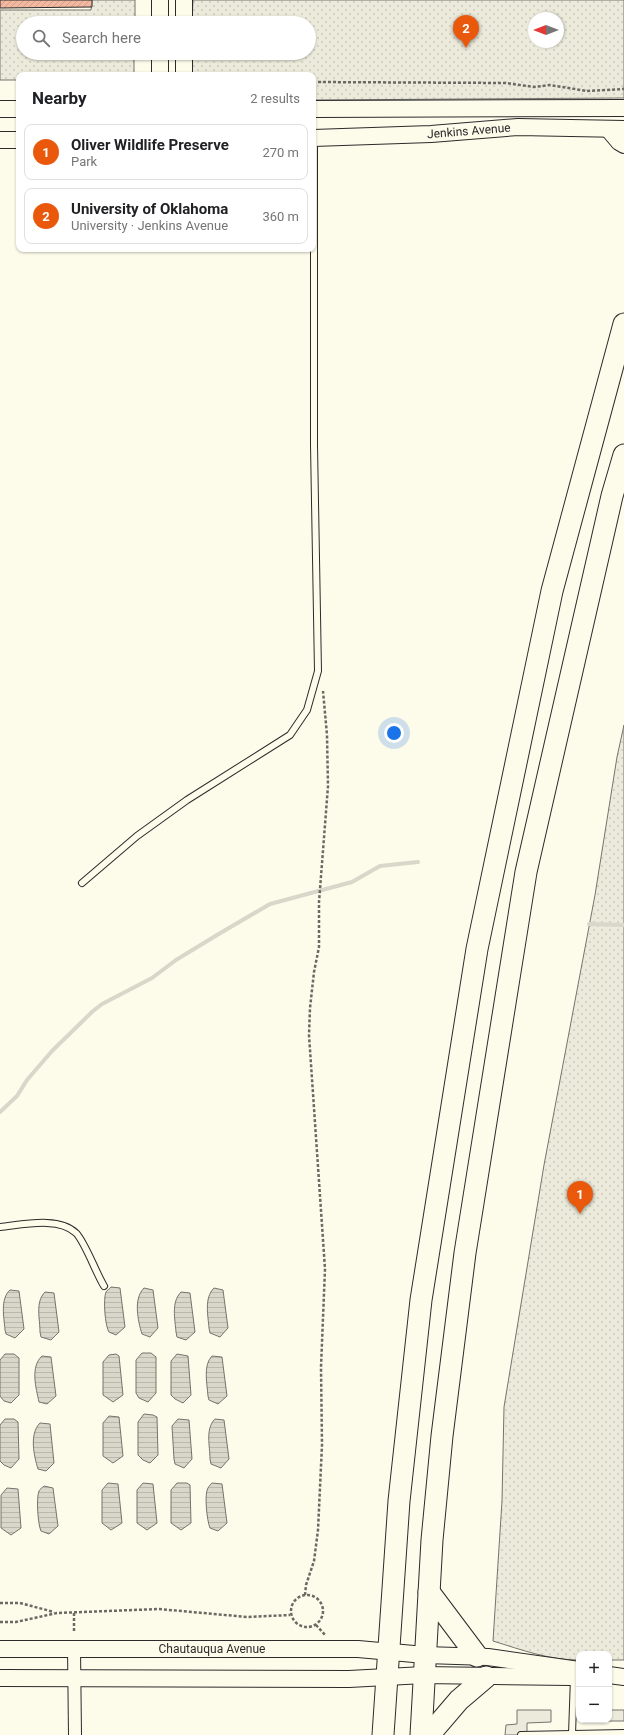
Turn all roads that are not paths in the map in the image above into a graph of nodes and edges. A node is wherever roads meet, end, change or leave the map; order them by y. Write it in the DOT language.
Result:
graph roads {
  1 [pos="160,0"];
  2 [pos="184,0"];
  3 [pos="160,16"];
  4 [pos="184,16"];
  5 [pos="160,60"];
  6 [pos="184,60"];
  7 [pos="160,72"];
  8 [pos="184,72"];
  9 [pos="624,108"];
  10 [pos="0,109"];
  11 [pos="16,109"];
  12 [pos="316,109"];
  13 [pos="608,129"];
  14 [pos="624,130"];
  15 [pos="316,138"];
  16 [pos="0,140"];
  17 [pos="16,140"];
  18 [pos="624,145"];
  19 [pos="313,252"];
  20 [pos="624,324"];
  21 [pos="624,455"];
  22 [pos="82,883"];
  23 [pos="0,1227"];
  24 [pos="104,1286"];
  25 [pos="429,1592"];
  26 [pos="0,1649"];
  27 [pos="74,1649"];
  28 [pos="389,1652"];
  29 [pos="425,1655"];
  30 [pos="477,1656"];
  31 [pos="424,1675"];
  32 [pos="576,1675"];
  33 [pos="576,1675"];
  34 [pos="612,1675"];
  35 [pos="387,1677"];
  36 [pos="486,1677"];
  37 [pos="624,1677"];
  38 [pos="0,1678"];
  39 [pos="74,1678"];
  40 [pos="612,1678"];
  41 [pos="576,1687"];
  42 [pos="621,1733"];
  43 [pos="572,1734"];
  44 [pos="75,1735"];
  45 [pos="383,1735"];
  46 [pos="421,1735"];
  47 [pos="429,1735"];
  48 [pos="521,1735"];
  1 -- 3 [label="main road"];
  2 -- 4 [label="main road"];
  5 -- 7 [label="main road"];
  6 -- 8 [label="main road"];
  9 -- 12 [label="main road, Jenkins Avenue"];
  10 -- 11 [label="main road"];
  13 -- 14 [label="main road, Jenkins Avenue"];
  13 -- 15 [label="main road, Jenkins Avenue"];
  13 -- 18 [label="main road"];
  16 -- 17 [label="main road"];
  19 -- 22 [label="lane"];
  20 -- 28 [label="highway"];
  21 -- 25 [label="highway"];
  23 -- 24 [label="lane"];
  25 -- 29 [label="highway"];
  25 -- 30 [label="highway"];
  26 -- 27 [label="main road, Chautauqua Avenue"];
  27 -- 28 [label="main road, Chautauqua Avenue"];
  27 -- 39 [label="street"];
  28 -- 29 [label="main road, Chautauqua Avenue"];
  28 -- 35 [label="highway"];
  29 -- 30 [label="main road, Chautauqua Avenue"];
  29 -- 31 [label="highway"];
  30 -- 32 [label="main road, Chautauqua Avenue"];
  31 -- 35 [label="main road"];
  31 -- 36 [label="main road"];
  31 -- 46 [label="highway"];
  33 -- 36 [label="main road"];
  34 -- 37 [label="main road"];
  35 -- 39 [label="main road"];
  35 -- 45 [label="highway"];
  36 -- 47 [label="highway"];
  37 -- 40 [label="main road"];
  38 -- 39 [label="main road"];
  39 -- 44 [label="street"];
  41 -- 43 [label="lane"];
  42 -- 43 [label="lane"];
  43 -- 48 [label="lane"];
}
